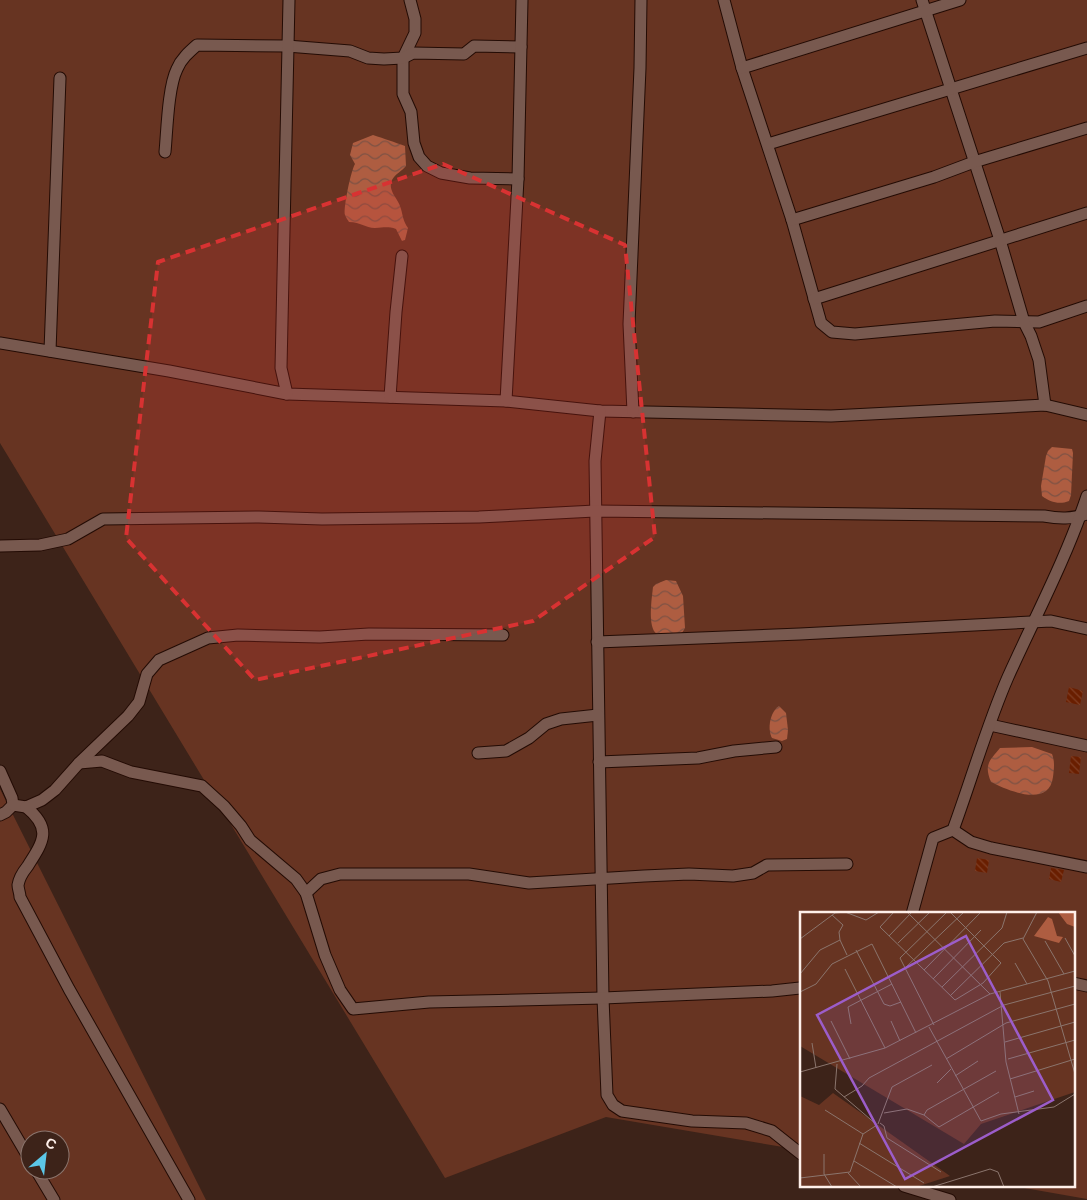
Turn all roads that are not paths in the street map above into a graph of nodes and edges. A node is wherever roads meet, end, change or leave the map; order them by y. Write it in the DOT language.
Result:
graph roads {
  1 [pos="289,0"];
  2 [pos="410,0"];
  3 [pos="522,0"];
  4 [pos="641,0"];
  5 [pos="724,0"];
  6 [pos="960,0"];
  7 [pos="923,6"];
  8 [pos="287,46"];
  9 [pos="521,47"];
  10 [pos="1087,48"];
  11 [pos="403,58"];
  12 [pos="742,68"];
  13 [pos="60,78"];
  14 [pos="952,89"];
  15 [pos="1087,128"];
  16 [pos="768,144"];
  17 [pos="165,152"];
  18 [pos="974,162"];
  19 [pos="518,179"];
  20 [pos="1087,213"];
  21 [pos="792,220"];
  22 [pos="1000,240"];
  23 [pos="402,256"];
  24 [pos="814,299"];
  25 [pos="1087,306"];
  26 [pos="1024,322"];
  27 [pos="0,343"];
  28 [pos="50,351"];
  29 [pos="286,394"];
  30 [pos="390,397"];
  31 [pos="506,401"];
  32 [pos="1046,405"];
  33 [pos="600,411"];
  34 [pos="633,412"];
  35 [pos="1087,415"];
  36 [pos="1087,496"];
  37 [pos="595,512"];
  38 [pos="1084,515"];
  39 [pos="0,546"];
  40 [pos="1035,623"];
  41 [pos="1087,629"];
  42 [pos="503,635"];
  43 [pos="597,642"];
  44 [pos="598,715"];
  45 [pos="990,725"];
  46 [pos="1087,746"];
  47 [pos="776,747"];
  48 [pos="478,753"];
  49 [pos="599,762"];
  50 [pos="79,763"];
  51 [pos="0,771"];
  52 [pos="13,805"];
  53 [pos="26,807"];
  54 [pos="0,815"];
  55 [pos="953,830"];
  56 [pos="846,864"];
  57 [pos="1087,867"];
  58 [pos="601,880"];
  59 [pos="306,893"];
  60 [pos="913,912"];
  61 [pos="1074,983"];
  62 [pos="1087,986"];
  63 [pos="800,988"];
  64 [pos="603,998"];
  65 [pos="0,1109"];
  66 [pos="20,1143"];
  67 [pos="800,1153"];
  68 [pos="42,1180"];
  69 [pos="911,1188"];
  70 [pos="54,1200"];
  71 [pos="189,1200"];
  72 [pos="950,1200"];
  1 -- 8 [label="street"];
  2 -- 11 [label="street"];
  3 -- 9 [label="street"];
  4 -- 34 [label="street"];
  5 -- 12 [label="street"];
  6 -- 7 [label="street"];
  7 -- 12 [label="street"];
  7 -- 14 [label="street"];
  8 -- 11 [label="street"];
  8 -- 17 [label="street"];
  8 -- 29 [label="street"];
  9 -- 11 [label="street"];
  9 -- 19 [label="street"];
  10 -- 14 [label="street"];
  11 -- 19 [label="street"];
  12 -- 16 [label="street"];
  13 -- 28 [label="street"];
  14 -- 16 [label="street"];
  14 -- 18 [label="street"];
  15 -- 18 [label="street"];
  16 -- 21 [label="street"];
  18 -- 21 [label="street"];
  18 -- 22 [label="street"];
  19 -- 31 [label="street"];
  20 -- 22 [label="street"];
  21 -- 24 [label="street"];
  22 -- 24 [label="street"];
  22 -- 26 [label="street"];
  23 -- 30 [label="street"];
  24 -- 26 [label="street"];
  25 -- 26 [label="street"];
  26 -- 32 [label="street"];
  27 -- 28 [label="street"];
  28 -- 29 [label="street"];
  29 -- 30 [label="street"];
  30 -- 31 [label="street"];
  31 -- 33 [label="street"];
  32 -- 34 [label="street"];
  32 -- 35 [label="street"];
  33 -- 34 [label="street"];
  33 -- 37 [label="street"];
  36 -- 38 [label="street"];
  37 -- 38 [label="street"];
  37 -- 39 [label="street"];
  37 -- 43 [label="street"];
  38 -- 40 [label="street"];
  40 -- 41 [label="street"];
  40 -- 43 [label="street"];
  40 -- 45 [label="street"];
  42 -- 50 [label="street"];
  43 -- 44 [label="street"];
  44 -- 48 [label="street"];
  44 -- 49 [label="street"];
  45 -- 46 [label="street"];
  45 -- 55 [label="street"];
  47 -- 49 [label="street"];
  49 -- 58 [label="street"];
  50 -- 53 [label="street"];
  50 -- 59 [label="street"];
  51 -- 52 [label="street"];
  52 -- 53 [label="street"];
  52 -- 54 [label="street"];
  53 -- 71 [label="street"];
  55 -- 57 [label="street"];
  55 -- 60 [label="street"];
  56 -- 58 [label="street"];
  58 -- 59 [label="street"];
  58 -- 64 [label="street"];
  59 -- 64 [label="street"];
  61 -- 62 [label="street"];
  63 -- 64 [label="street"];
  64 -- 67 [label="street"];
  65 -- 66 [label="street"];
  68 -- 70 [label="street"];
  69 -- 72 [label="street"];
}
